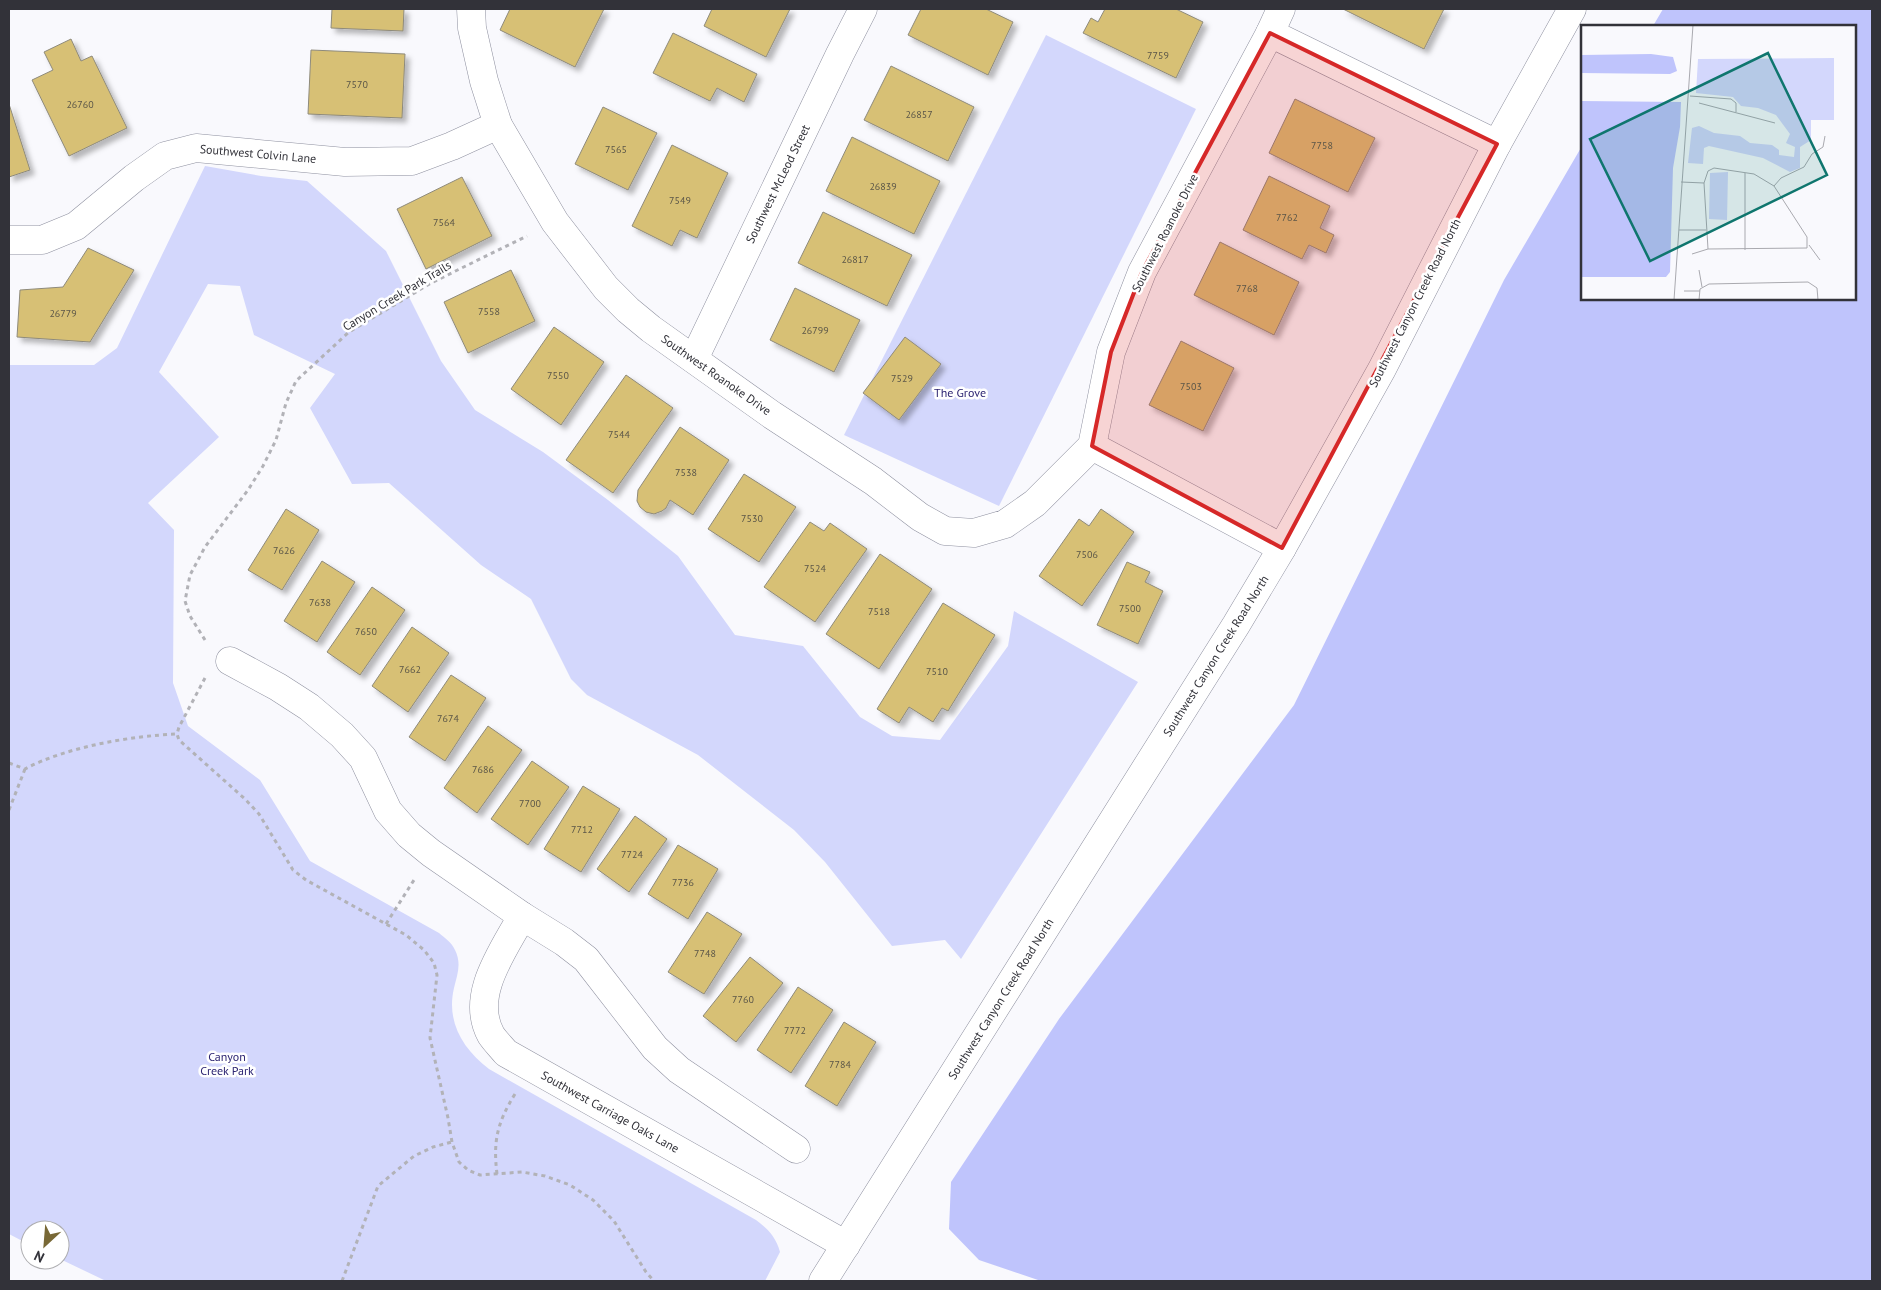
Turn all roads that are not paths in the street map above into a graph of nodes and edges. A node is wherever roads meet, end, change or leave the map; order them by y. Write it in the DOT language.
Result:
graph roads {
  1 [pos="470,9"];
  2 [pos="863,9"];
  3 [pos="1572,9"];
  4 [pos="1276,21"];
  5 [pos="498,125"];
  6 [pos="1497,144"];
  7 [pos="9,240"];
  8 [pos="694,359"];
  9 [pos="1092,446"];
  10 [pos="1282,548"];
  11 [pos="223,658"];
  12 [pos="522,916"];
  13 [pos="796,1149"];
  14 [pos="846,1245"];
  15 [pos="823,1281"];
  1 -- 5 [label="street, Southwest Roanoke Drive"];
  2 -- 8 [label="street, Southwest McLeod Street"];
  3 -- 6 [label="street, Southwest Canyon Creek Road North"];
  4 -- 6 [label="street, Southwest Roanoke Drive"];
  4 -- 9 [label="street, Southwest Roanoke Drive"];
  5 -- 7 [label="street, Southwest Colvin Lane"];
  5 -- 8 [label="street, Southwest Roanoke Drive"];
  6 -- 10 [label="street, Southwest Canyon Creek Road North"];
  8 -- 9 [label="street, Southwest Roanoke Drive"];
  9 -- 10 [label="street"];
  10 -- 14 [label="street, Southwest Canyon Creek Road North"];
  11 -- 12 [label="street"];
  12 -- 13 [label="street"];
  12 -- 14 [label="street, Southwest Carriage Oaks Lane"];
  14 -- 15 [label="street, Southwest Canyon Creek Road North"];
}
